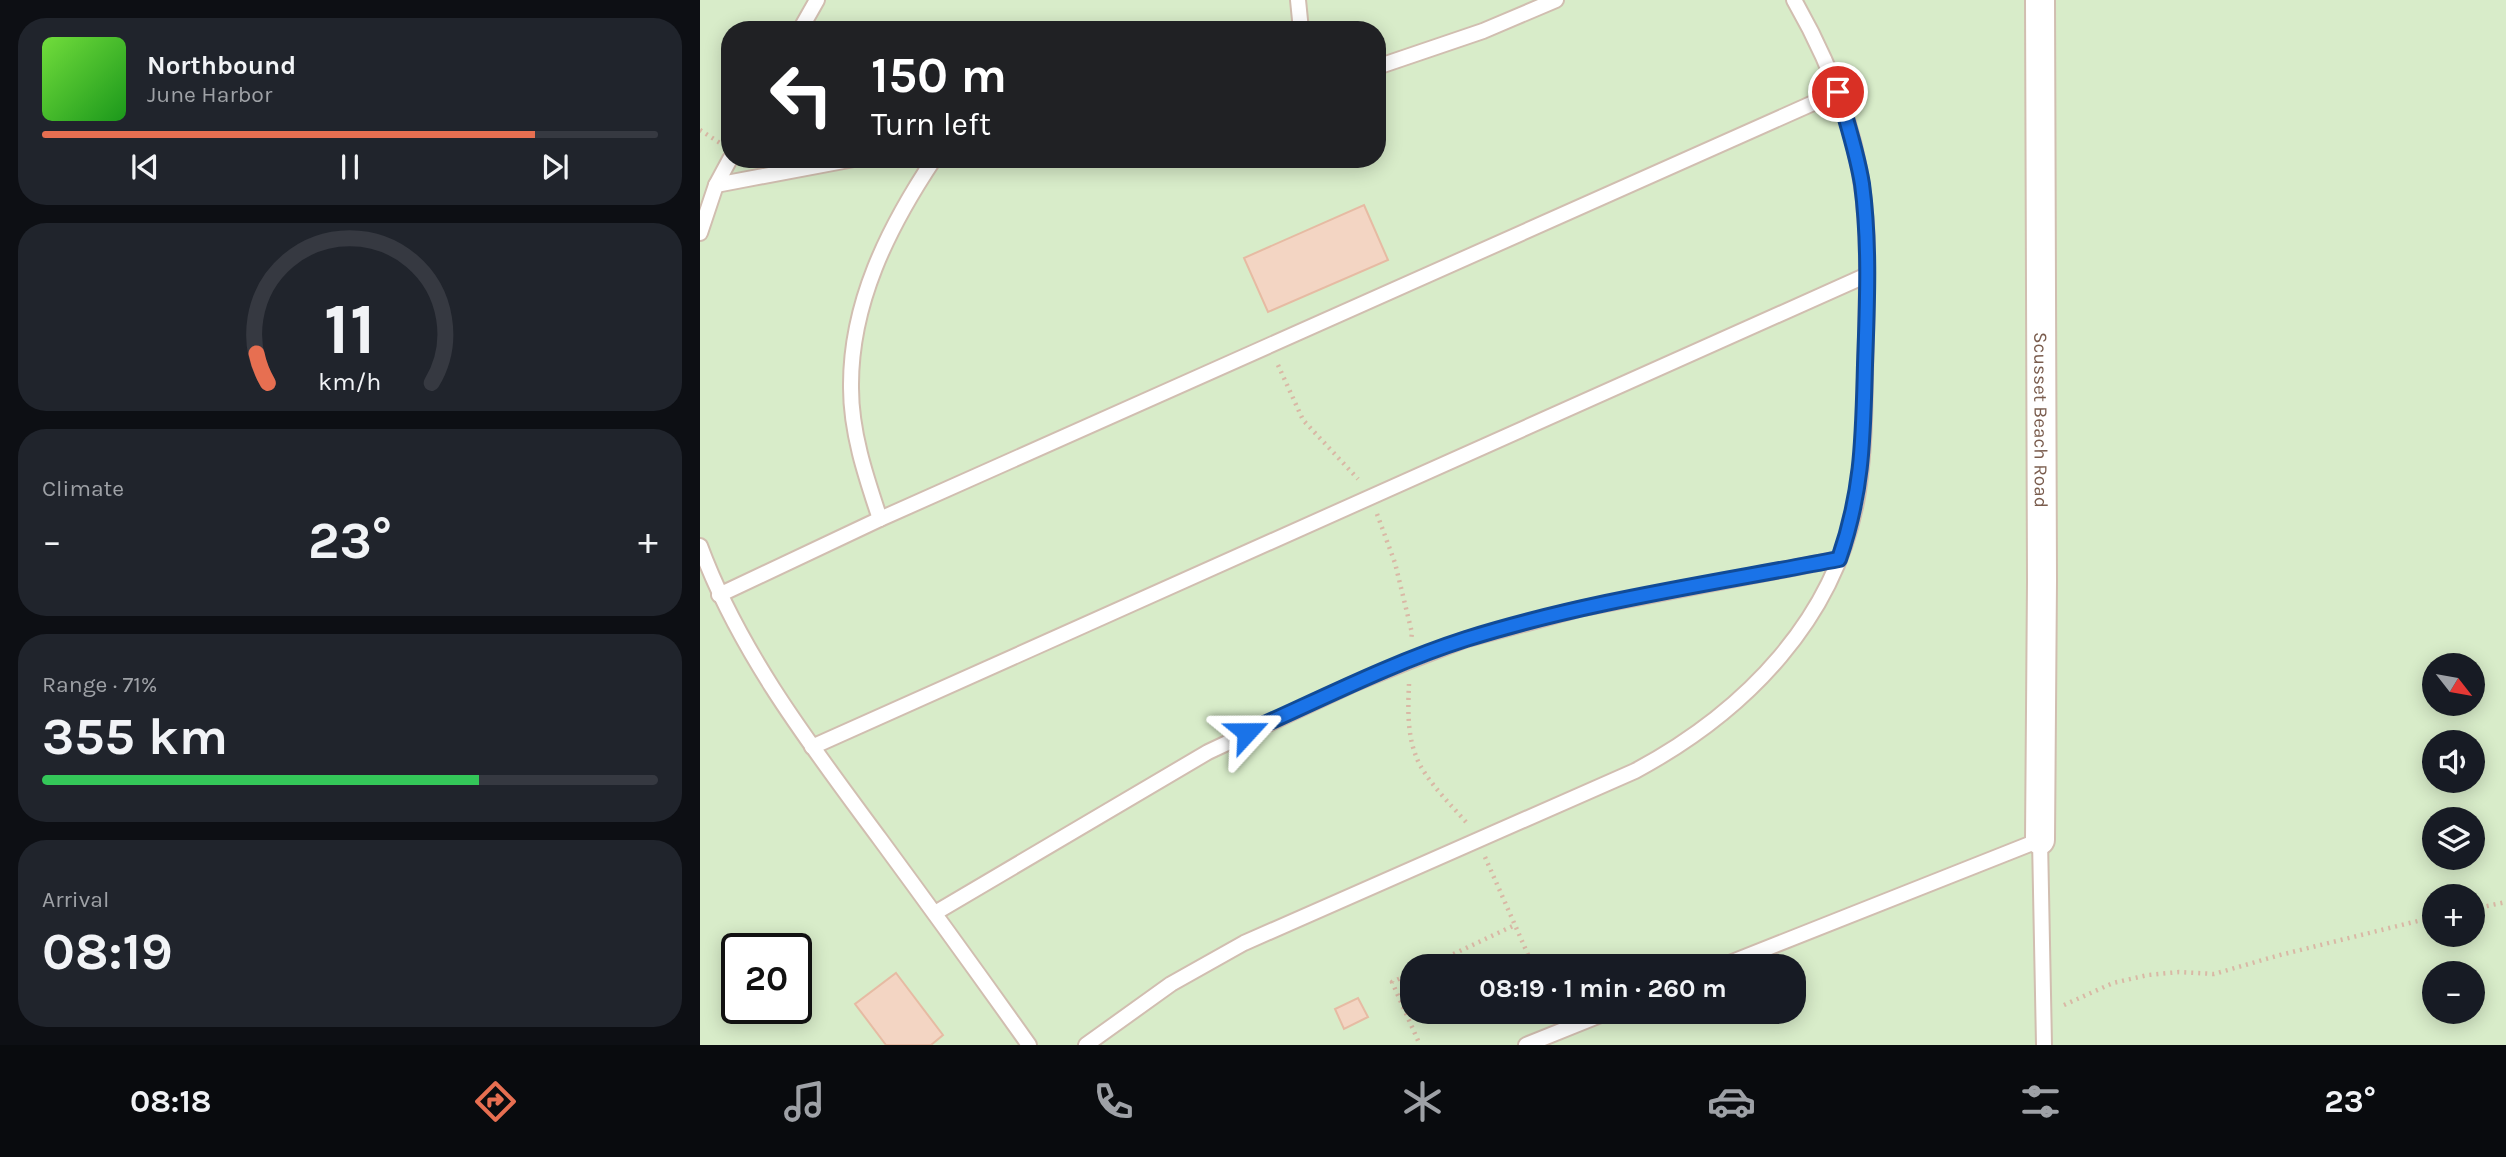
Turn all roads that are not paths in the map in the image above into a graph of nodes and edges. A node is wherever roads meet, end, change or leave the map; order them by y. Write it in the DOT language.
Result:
graph roads {
  1 [pos="817,0"];
  2 [pos="1298,0"];
  3 [pos="1556,0"];
  4 [pos="1794,0"];
  5 [pos="2040,0"];
  6 [pos="805,21"];
  7 [pos="1300,21"];
  8 [pos="1386,64"];
  9 [pos="1838,92"];
  10 [pos="725,168"];
  11 [pos="806,168"];
  12 [pos="928,168"];
  13 [pos="716,185"];
  14 [pos="700,233"];
  15 [pos="1867,275"];
  16 [pos="880,519"];
  17 [pos="700,546"];
  18 [pos="1839,559"];
  19 [pos="719,595"];
  20 [pos="812,747"];
  21 [pos="2040,840"];
  22 [pos="935,913"];
  23 [pos="1752,954"];
  24 [pos="1578,1024"];
  25 [pos="1029,1045"];
  26 [pos="1086,1045"];
  27 [pos="1526,1045"];
  28 [pos="2044,1045"];
  1 -- 6 [label="lane"];
  2 -- 7 [label="lane"];
  3 -- 8 [label="lane"];
  4 -- 9 [label="lane"];
  5 -- 21 [label="street, Scusset Beach Road"];
  9 -- 15 [label="lane"];
  9 -- 16 [label="lane"];
  10 -- 13 [label="lane"];
  11 -- 13 [label="lane"];
  12 -- 16 [label="lane"];
  13 -- 14 [label="lane"];
  15 -- 18 [label="lane"];
  15 -- 20 [label="lane"];
  16 -- 19 [label="lane"];
  17 -- 19 [label="lane"];
  18 -- 22 [label="lane"];
  18 -- 26 [label="lane"];
  19 -- 20 [label="lane"];
  20 -- 22 [label="lane"];
  21 -- 23 [label="lane"];
  21 -- 28 [label="lane"];
  22 -- 25 [label="lane"];
  24 -- 27 [label="lane"];
}
